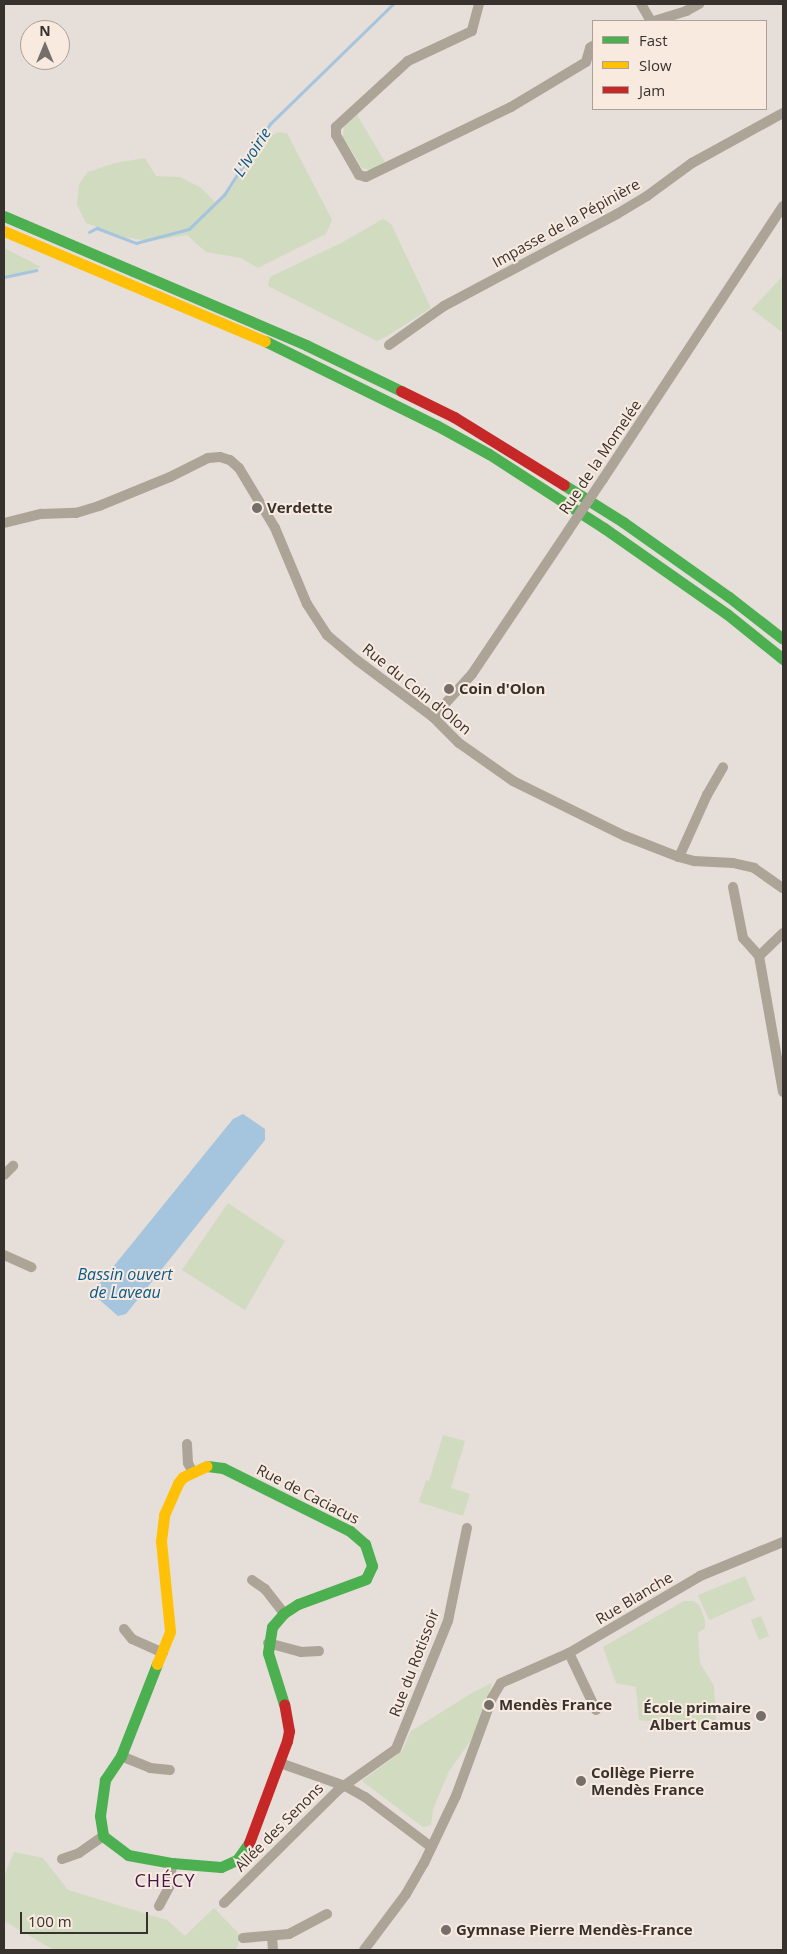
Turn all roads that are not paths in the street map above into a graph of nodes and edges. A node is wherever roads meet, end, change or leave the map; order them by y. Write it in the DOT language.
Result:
graph roads {
  1 [pos="479,4"];
  2 [pos="641,4"];
  3 [pos="699,4"];
  4 [pos="651,20"];
  5 [pos="655,20"];
  6 [pos="592,47"];
  7 [pos="783,113"];
  8 [pos="783,206"];
  9 [pos="4,216"];
  10 [pos="4,231"];
  11 [pos="389,345"];
  12 [pos="4,523"];
  13 [pos="783,639"];
  14 [pos="783,659"];
  15 [pos="433,717"];
  16 [pos="723,767"];
  17 [pos="679,858"];
  18 [pos="733,887"];
  19 [pos="783,888"];
  20 [pos="783,933"];
  21 [pos="759,956"];
  22 [pos="783,1092"];
  23 [pos="13,1166"];
  24 [pos="4,1175"];
  25 [pos="4,1255"];
  26 [pos="31,1267"];
  27 [pos="187,1444"];
  28 [pos="192,1471"];
  29 [pos="467,1528"];
  30 [pos="783,1542"];
  31 [pos="252,1580"];
  32 [pos="284,1613"];
  33 [pos="124,1629"];
  34 [pos="268,1643"];
  35 [pos="319,1651"];
  36 [pos="163,1653"];
  37 [pos="569,1653"];
  38 [pos="596,1710"];
  39 [pos="122,1756"];
  40 [pos="280,1763"];
  41 [pos="170,1770"];
  42 [pos="345,1786"];
  43 [pos="103,1836"];
  44 [pos="431,1847"];
  45 [pos="62,1859"];
  46 [pos="172,1863"];
  47 [pos="224,1903"];
  48 [pos="160,1906"];
  49 [pos="327,1914"];
  50 [pos="272,1936"];
  51 [pos="243,1938"];
  52 [pos="273,1950"];
  53 [pos="364,1950"];
  1 -- 6 [label="street"];
  2 -- 4 [label="street"];
  3 -- 5 [label="street"];
  7 -- 11 [label="street, Impasse de la Pépinière"];
  8 -- 15 [label="street, Rue de la Momelée, bridge"];
  9 -- 13 [label="main road"];
  10 -- 14 [label="main road"];
  12 -- 15 [label="street, Rue du Coin d'Olon"];
  15 -- 17 [label="street, Rue du Coin d'Olon"];
  16 -- 17 [label="street"];
  17 -- 19 [label="street, Rue du Coin d'Olon"];
  18 -- 21 [label="street"];
  20 -- 21 [label="street"];
  21 -- 22 [label="street"];
  23 -- 24 [label="street"];
  25 -- 26 [label="street"];
  27 -- 28 [label="street"];
  28 -- 32 [label="main road, Rue de Caciacus"];
  28 -- 36 [label="main road"];
  29 -- 42 [label="street, Rue du Rotissoir"];
  30 -- 37 [label="street, Rue Blanche"];
  31 -- 32 [label="street"];
  32 -- 34 [label="main road, Rue de Caciacus"];
  33 -- 36 [label="street"];
  34 -- 35 [label="street"];
  34 -- 40 [label="main road, Rue de Caciacus"];
  36 -- 39 [label="main road"];
  37 -- 38 [label="street"];
  37 -- 44 [label="street, Rue Blanche"];
  39 -- 41 [label="street"];
  39 -- 43 [label="main road"];
  40 -- 42 [label="street"];
  40 -- 46 [label="main road, Rue de Caciacus"];
  42 -- 44 [label="street, Allée des Senons"];
  42 -- 47 [label="street, Allée des Senons"];
  43 -- 45 [label="street"];
  43 -- 46 [label="main road, Rue de Caciacus"];
  44 -- 53 [label="street"];
  46 -- 48 [label="street"];
  49 -- 50 [label="street"];
  50 -- 51 [label="street"];
  50 -- 52 [label="street"];
}
